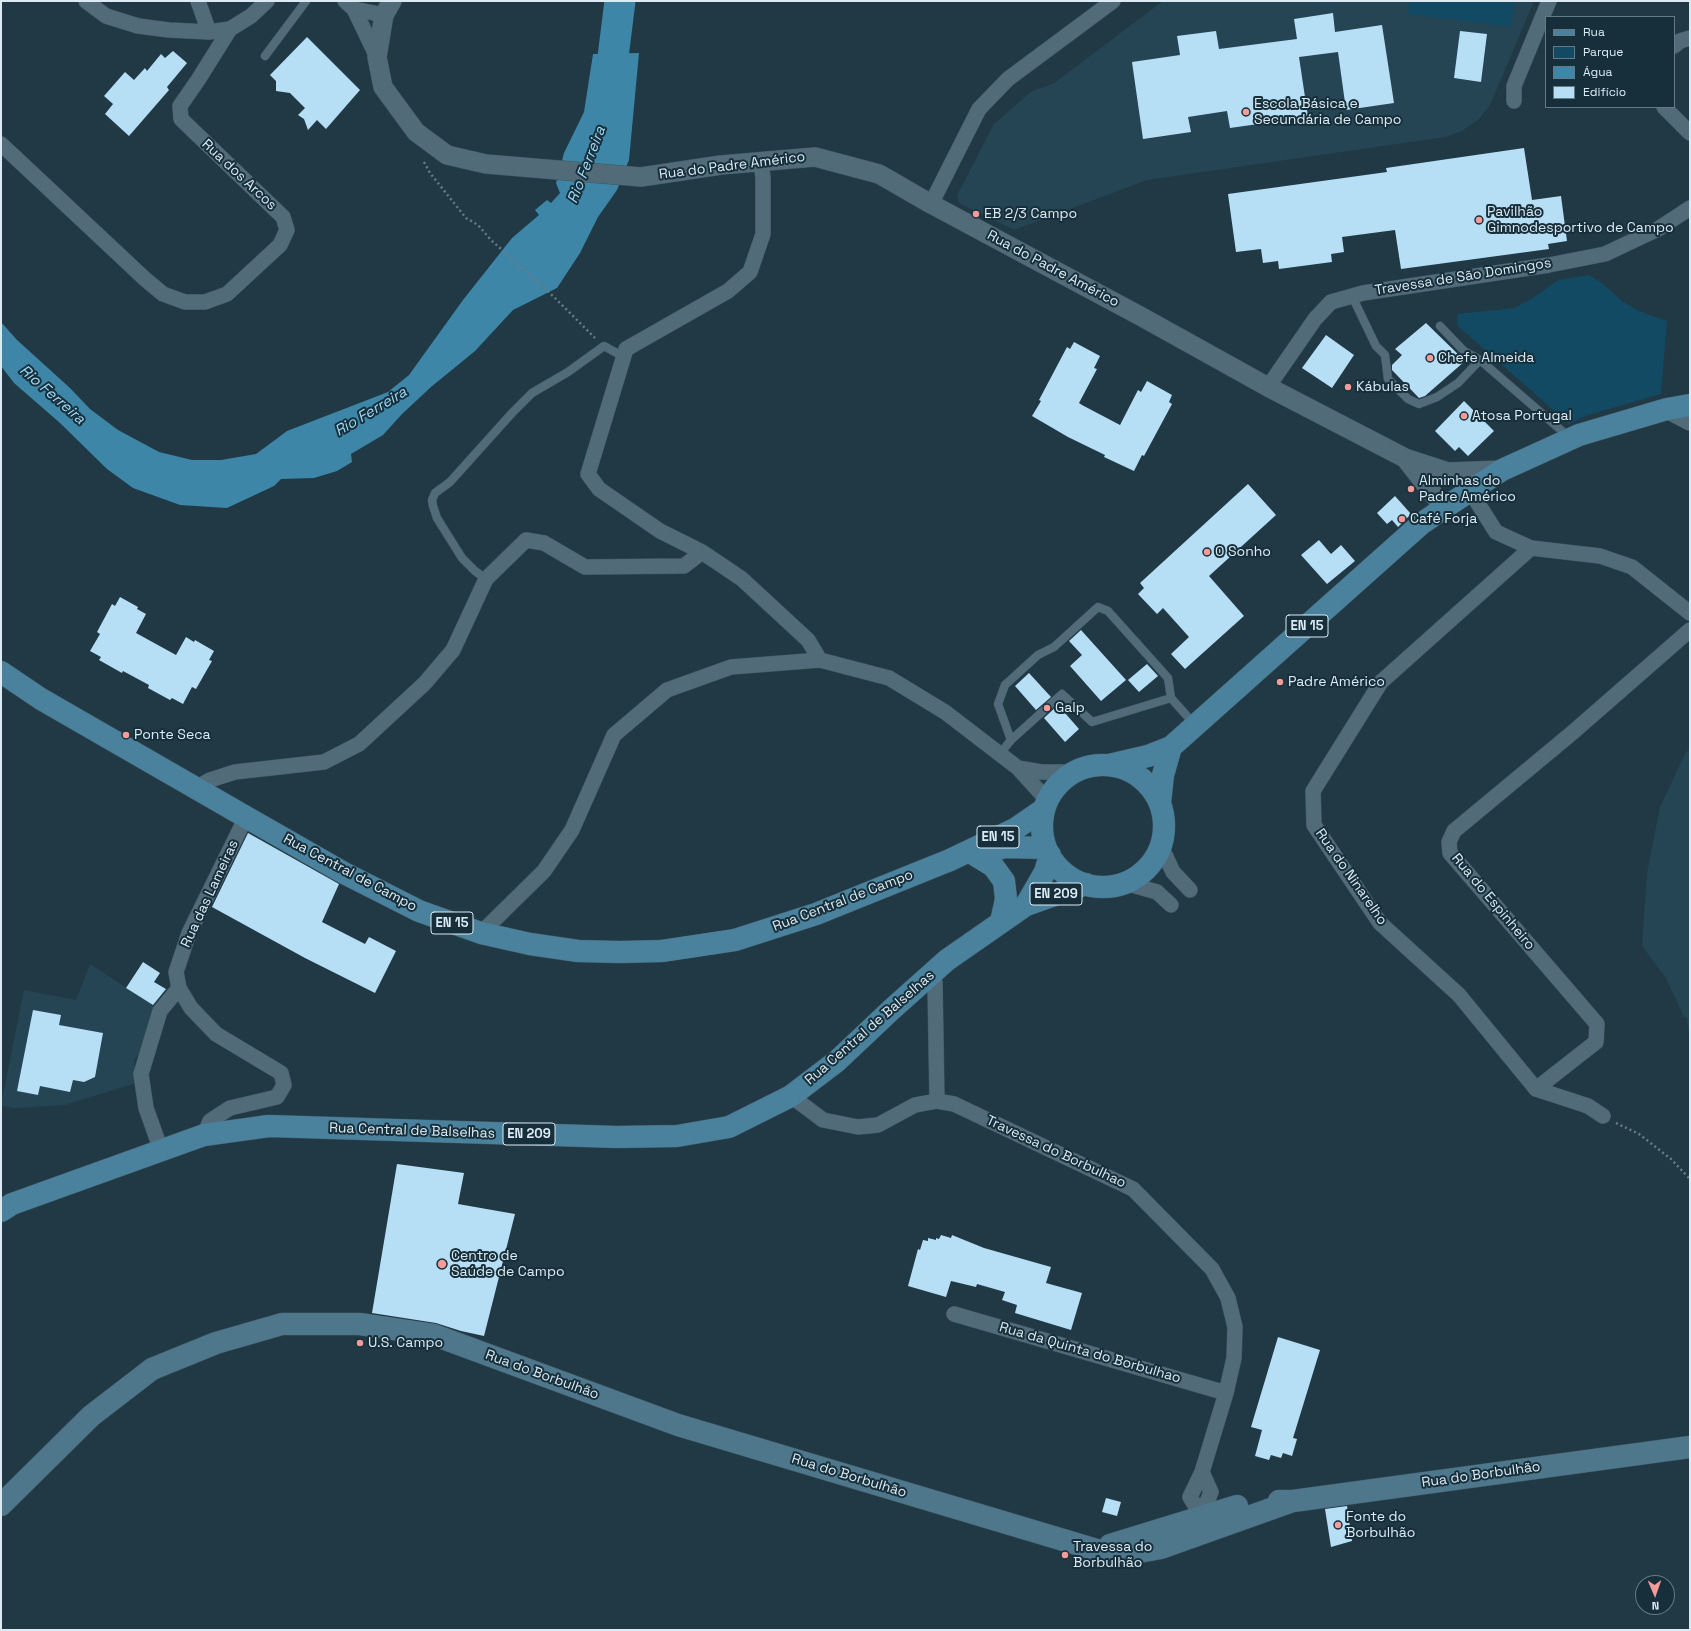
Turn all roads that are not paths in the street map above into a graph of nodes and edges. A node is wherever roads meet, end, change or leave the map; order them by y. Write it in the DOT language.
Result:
graph roads {
  1 [pos="86,1"];
  2 [pos="198,1"];
  3 [pos="267,1"];
  4 [pos="306,1"];
  5 [pos="1113,1"];
  6 [pos="1549,1"];
  7 [pos="350,5"];
  8 [pos="388,8"];
  9 [pos="230,29"];
  10 [pos="209,32"];
  11 [pos="1690,38"];
  12 [pos="1675,45"];
  13 [pos="264,56"];
  14 [pos="377,57"];
  15 [pos="1514,101"];
  16 [pos="1665,108"];
  17 [pos="1690,133"];
  18 [pos="1,144"];
  19 [pos="761,161"];
  20 [pos="931,204"];
  21 [pos="1690,208"];
  22 [pos="1352,296"];
  23 [pos="1440,326"];
  24 [pos="624,357"];
  25 [pos="1480,360"];
  26 [pos="1268,387"];
  27 [pos="1690,405"];
  28 [pos="1667,409"];
  29 [pos="1690,421"];
  30 [pos="1571,439"];
  31 [pos="1405,458"];
  32 [pos="1502,470"];
  33 [pos="1448,472"];
  34 [pos="1457,499"];
  35 [pos="1531,548"];
  36 [pos="702,552"];
  37 [pos="486,579"];
  38 [pos="1690,613"];
  39 [pos="1690,630"];
  40 [pos="820,660"];
  41 [pos="1,672"];
  42 [pos="1171,698"];
  43 [pos="1195,726"];
  44 [pos="1011,740"];
  45 [pos="1171,747"];
  46 [pos="1000,754"];
  47 [pos="1109,765"];
  48 [pos="1018,768"];
  49 [pos="1075,772"];
  50 [pos="196,788"];
  51 [pos="1160,803"];
  52 [pos="1046,805"];
  53 [pos="246,817"];
  54 [pos="1161,846"];
  55 [pos="1048,852"];
  56 [pos="975,855"];
  57 [pos="950,860"];
  58 [pos="1125,883"];
  59 [pos="1086,884"];
  60 [pos="1190,890"];
  61 [pos="1026,905"];
  62 [pos="1171,905"];
  63 [pos="1002,922"];
  64 [pos="481,933"];
  65 [pos="932,973"];
  66 [pos="179,988"];
  67 [pos="1536,1089"];
  68 [pos="791,1096"];
  69 [pos="937,1101"];
  70 [pos="1603,1116"];
  71 [pos="204,1135"];
  72 [pos="161,1150"];
  73 [pos="1,1211"];
  74 [pos="954,1314"];
  75 [pos="1226,1393"];
  76 [pos="1690,1443"];
  77 [pos="1679,1448"];
  78 [pos="23,1483"];
  79 [pos="1,1493"];
  80 [pos="1,1505"];
  81 [pos="1206,1524"];
  82 [pos="1092,1549"];
  1 -- 10 [label="street"];
  2 -- 10 [label="street"];
  3 -- 9 [label="street"];
  4 -- 13 [label="lane"];
  5 -- 20 [label="street"];
  6 -- 15 [label="street"];
  7 -- 8 [label="street"];
  7 -- 14 [label="street"];
  8 -- 14 [label="street"];
  9 -- 10 [label="street"];
  9 -- 18 [label="street, Rua dos Arcos"];
  11 -- 12 [label="street"];
  14 -- 19 [label="street, Rua do Padre Américo"];
  16 -- 17 [label="street"];
  19 -- 20 [label="street, Rua do Padre Américo"];
  19 -- 24 [label="street"];
  20 -- 26 [label="street, Rua do Padre Américo"];
  21 -- 22 [label="street, Travessa de São Domingos"];
  22 -- 25 [label="lane"];
  22 -- 26 [label="street, Travessa de São Domingos"];
  23 -- 25 [label="lane"];
  24 -- 36 [label="street"];
  24 -- 37 [label="lane"];
  25 -- 30 [label="lane"];
  26 -- 31 [label="street, Rua do Padre Américo"];
  27 -- 28 [label="main road, EN 15"];
  28 -- 29 [label="street"];
  28 -- 30 [label="main road, EN 15"];
  30 -- 32 [label="main road, EN 15"];
  31 -- 33 [label="street, Rua do Padre Américo"];
  31 -- 34 [label="street, Rua do Padre Américo"];
  32 -- 33 [label="street, Rua do Padre Américo"];
  32 -- 34 [label="main road, EN 15"];
  33 -- 34 [label="street"];
  34 -- 35 [label="street"];
  34 -- 43 [label="main road, EN 15"];
  35 -- 38 [label="street"];
  35 -- 67 [label="street, Rua do Ninarelho"];
  36 -- 37 [label="street"];
  36 -- 40 [label="street"];
  37 -- 50 [label="street"];
  39 -- 67 [label="street, Rua do Espinheiro"];
  40 -- 46 [label="street"];
  40 -- 64 [label="street"];
  41 -- 50 [label="main road, Rua Central de Campo / EN 15"];
  42 -- 43 [label="lane"];
  42 -- 44 [label="lane"];
  42 -- 44 [label="lane"];
  43 -- 45 [label="main road, EN 15"];
  44 -- 46 [label="lane"];
  45 -- 47 [label="main road, EN 15"];
  45 -- 51 [label="main road, EN 15"];
  46 -- 48 [label="street"];
  47 -- 49 [label="main road, EN 15"];
  47 -- 51 [label="main road, EN 15"];
  48 -- 49 [label="street"];
  48 -- 52 [label="street"];
  49 -- 52 [label="main road, EN 15"];
  50 -- 53 [label="main road, Rua Central de Campo / EN 15"];
  51 -- 54 [label="main road, EN 15"];
  52 -- 55 [label="main road, EN 15"];
  52 -- 57 [label="main road, Rua Central de Campo / EN 15"];
  53 -- 64 [label="main road, Rua Central de Campo / EN 15"];
  53 -- 66 [label="street, Rua das Lameiras"];
  54 -- 58 [label="main road, EN 15"];
  54 -- 60 [label="street"];
  55 -- 56 [label="main road, EN 15"];
  55 -- 59 [label="main road, EN 15"];
  55 -- 61 [label="main road, Rua Central de Balselhas / EN 209"];
  56 -- 57 [label="main road, EN 15"];
  56 -- 63 [label="main road"];
  57 -- 64 [label="main road, Rua Central de Campo / EN 15"];
  58 -- 59 [label="main road, EN 15"];
  58 -- 62 [label="street"];
  59 -- 61 [label="main road, Rua Central de Balselhas / EN 209"];
  61 -- 63 [label="main road, Rua Central de Balselhas / EN 209"];
  63 -- 65 [label="main road, Rua Central de Balselhas / EN 209"];
  65 -- 68 [label="main road, Rua Central de Balselhas / EN 209"];
  65 -- 69 [label="street"];
  66 -- 71 [label="street"];
  66 -- 72 [label="street"];
  67 -- 70 [label="street"];
  68 -- 69 [label="street, Travessa do Borbulhao"];
  68 -- 71 [label="main road, Rua Central de Balselhas / EN 209"];
  69 -- 75 [label="street, Travessa do Borbulhao"];
  71 -- 72 [label="main road, Rua Central de Balselhas / EN 209"];
  72 -- 73 [label="main road, Rua Central de Balselhas / EN 209"];
  74 -- 75 [label="street, Rua da Quinta do Borbulhao"];
  75 -- 81 [label="street, Travessa do Borbulhao"];
  76 -- 77 [label="main road, Rua do Borbulhão"];
  77 -- 81 [label="main road, Rua do Borbulhão"];
  78 -- 79 [label="main road"];
  78 -- 80 [label="main road, Rua do Borbulhão"];
  78 -- 82 [label="main road, Rua do Borbulhão"];
  81 -- 82 [label="main road, Rua do Borbulhão"];
  81 -- 82 [label="main road, Rua do Borbulhão"];
}
